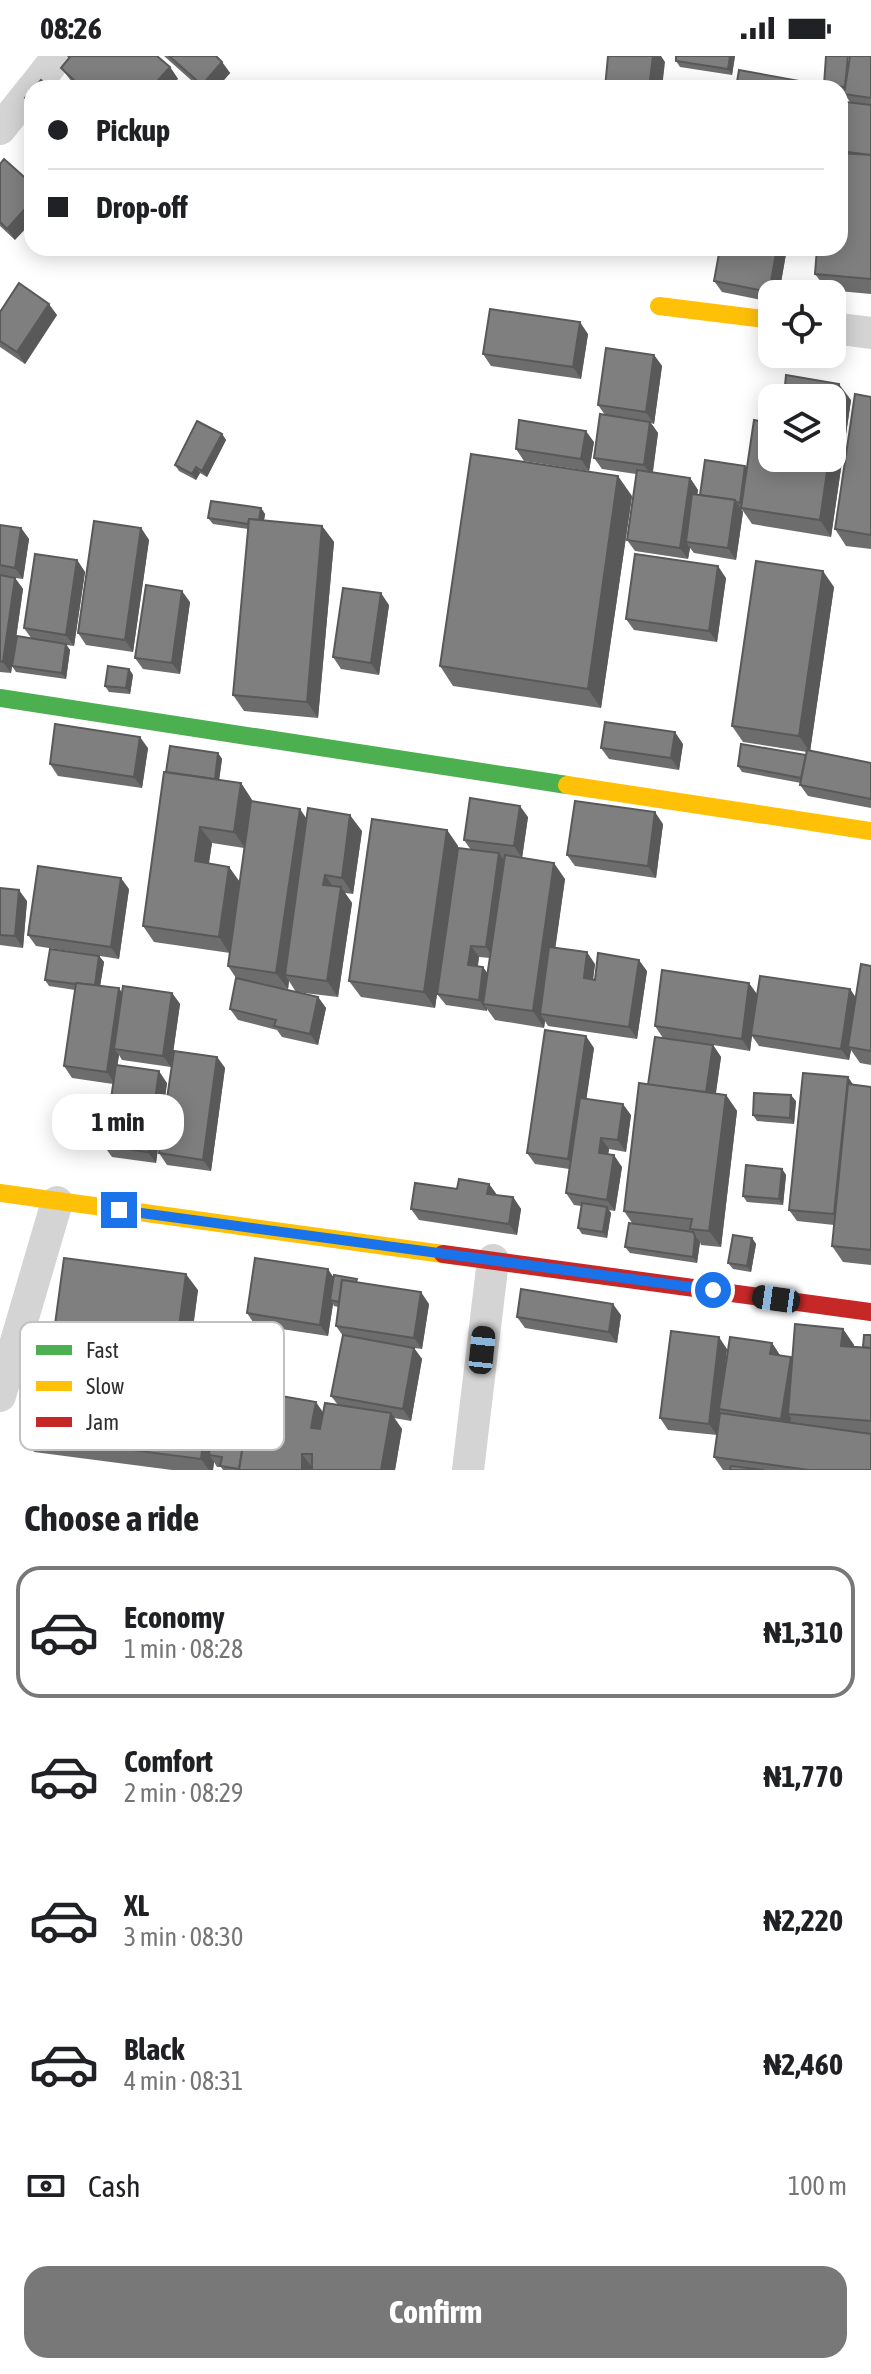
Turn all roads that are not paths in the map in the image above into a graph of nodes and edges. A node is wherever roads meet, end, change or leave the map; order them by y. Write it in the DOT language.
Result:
graph roads {
  1 [pos="58,56"];
  2 [pos="38,80"];
  3 [pos="24,98"];
  4 [pos="0,129"];
  5 [pos="659,306"];
  6 [pos="758,318"];
  7 [pos="846,330"];
  8 [pos="871,333"];
  9 [pos="0,698"];
  10 [pos="871,831"];
  11 [pos="0,1193"];
  12 [pos="57,1202"];
  13 [pos="493,1260"];
  14 [pos="871,1312"];
  15 [pos="22,1322"];
  16 [pos="20,1328"];
  17 [pos="0,1396"];
  18 [pos="468,1470"];
  1 -- 2 [label="street"];
  3 -- 4 [label="street"];
  5 -- 6 [label="street"];
  7 -- 8 [label="street"];
  9 -- 10 [label="street"];
  11 -- 12 [label="street"];
  12 -- 13 [label="street"];
  12 -- 15 [label="street"];
  13 -- 14 [label="street"];
  13 -- 18 [label="street"];
  16 -- 17 [label="street"];
}
